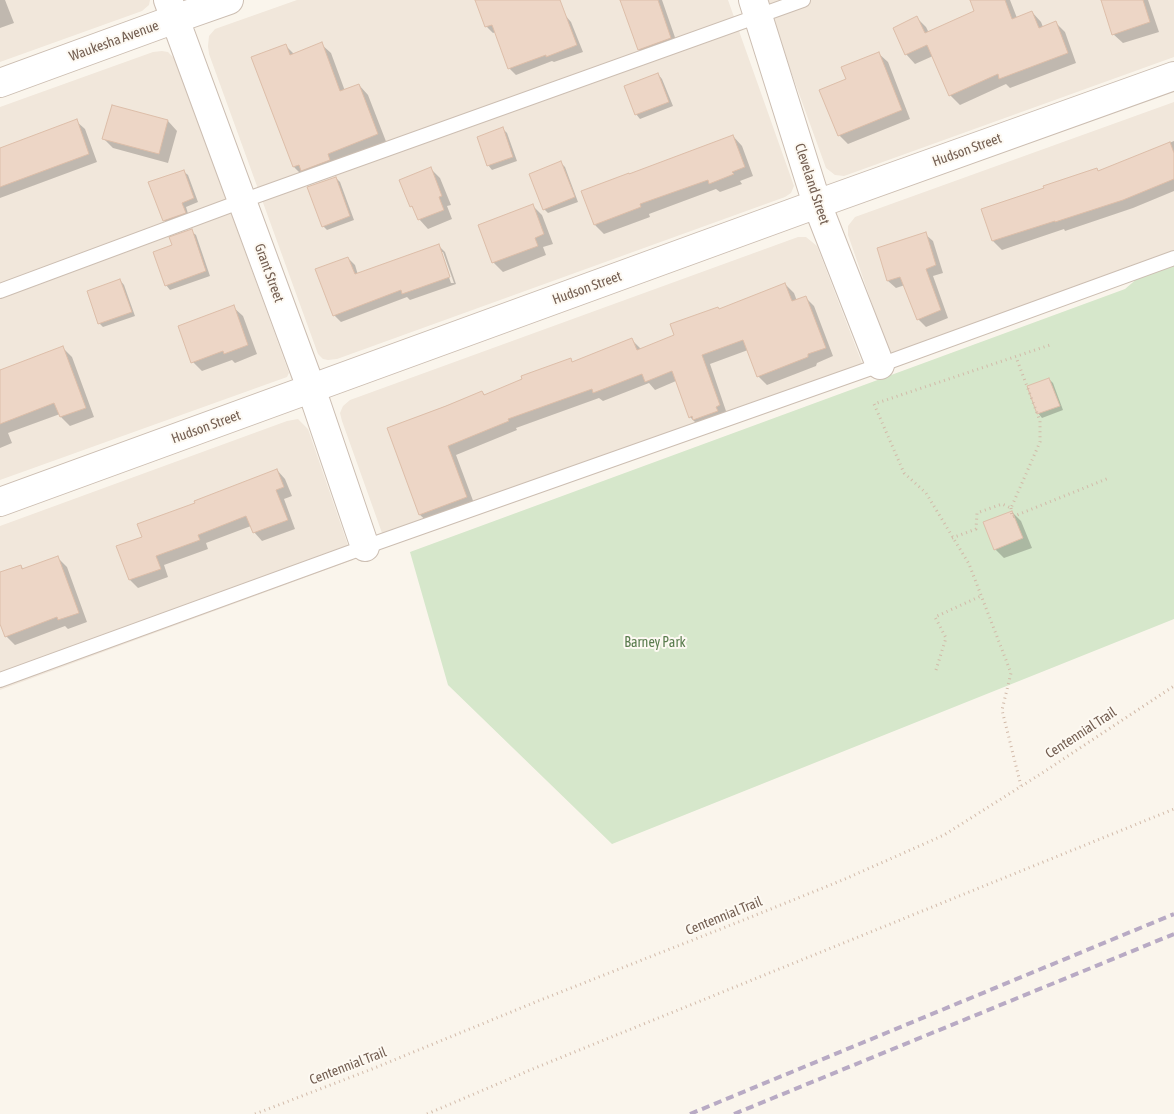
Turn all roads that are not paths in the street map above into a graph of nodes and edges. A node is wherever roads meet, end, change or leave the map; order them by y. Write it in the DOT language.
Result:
graph roads {
  1 [pos="229,0"];
  2 [pos="803,0"];
  3 [pos="756,8"];
  4 [pos="171,9"];
  5 [pos="1174,76"];
  6 [pos="0,83"];
  7 [pos="242,201"];
  8 [pos="817,204"];
  9 [pos="1174,258"];
  10 [pos="0,291"];
  11 [pos="880,366"];
  12 [pos="311,388"];
  13 [pos="0,502"];
  14 [pos="366,547"];
  15 [pos="0,680"];
  1 -- 4 [label="street, Waukesha Avenue"];
  2 -- 3 [label="lane"];
  3 -- 7 [label="lane"];
  3 -- 8 [label="street, Cleveland Street"];
  4 -- 6 [label="street, Waukesha Avenue"];
  4 -- 7 [label="street, Grant Street"];
  5 -- 8 [label="street, Hudson Street"];
  7 -- 10 [label="lane"];
  7 -- 12 [label="street, Grant Street"];
  8 -- 11 [label="street, Cleveland Street"];
  8 -- 12 [label="street, Hudson Street"];
  9 -- 11 [label="lane"];
  11 -- 14 [label="lane"];
  12 -- 13 [label="street, Hudson Street"];
  12 -- 14 [label="street, Grant Street"];
  14 -- 15 [label="lane"];
}
